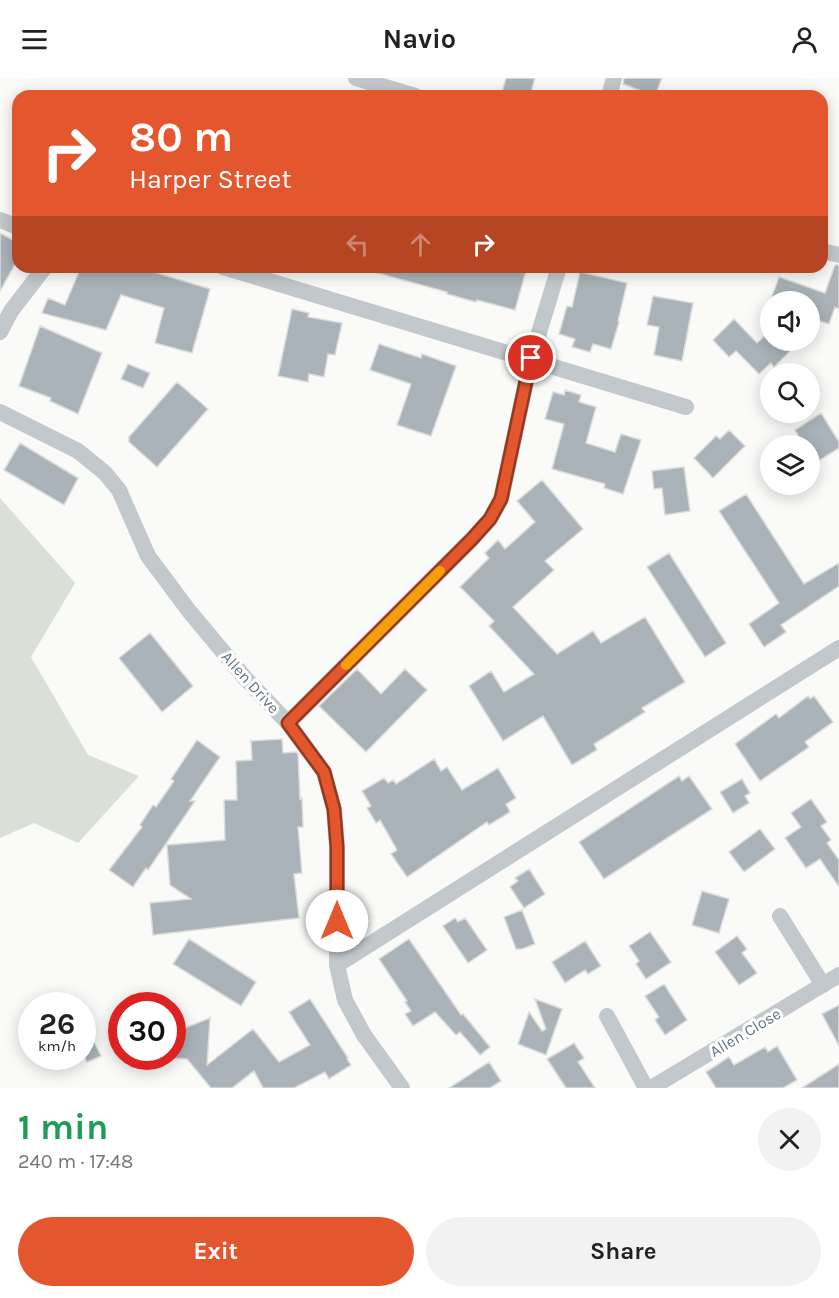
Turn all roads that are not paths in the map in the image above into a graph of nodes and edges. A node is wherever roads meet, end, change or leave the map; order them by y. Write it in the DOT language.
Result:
graph roads {
  1 [pos="356,78"];
  2 [pos="396,90"];
  3 [pos="40,273"];
  4 [pos="243,273"];
  5 [pos="557,273"];
  6 [pos="0,332"];
  7 [pos="531,358"];
  8 [pos="686,407"];
  9 [pos="0,412"];
  10 [pos="839,648"];
  11 [pos="288,723"];
  12 [pos="780,916"];
  13 [pos="337,965"];
  14 [pos="839,975"];
  15 [pos="823,985"];
  16 [pos="607,1016"];
  17 [pos="402,1088"];
  18 [pos="646,1088"];
  19 [pos="651,1088"];
  1 -- 2 [label="street"];
  3 -- 6 [label="street"];
  4 -- 7 [label="street"];
  5 -- 7 [label="street"];
  7 -- 8 [label="street"];
  7 -- 11 [label="street"];
  9 -- 11 [label="street, Allen Drive"];
  10 -- 13 [label="street"];
  11 -- 13 [label="street, Allen Drive"];
  12 -- 15 [label="street"];
  13 -- 17 [label="street, Allen Drive"];
  14 -- 15 [label="street, Allen Close"];
  15 -- 19 [label="street, Allen Close"];
  16 -- 18 [label="street"];
}
